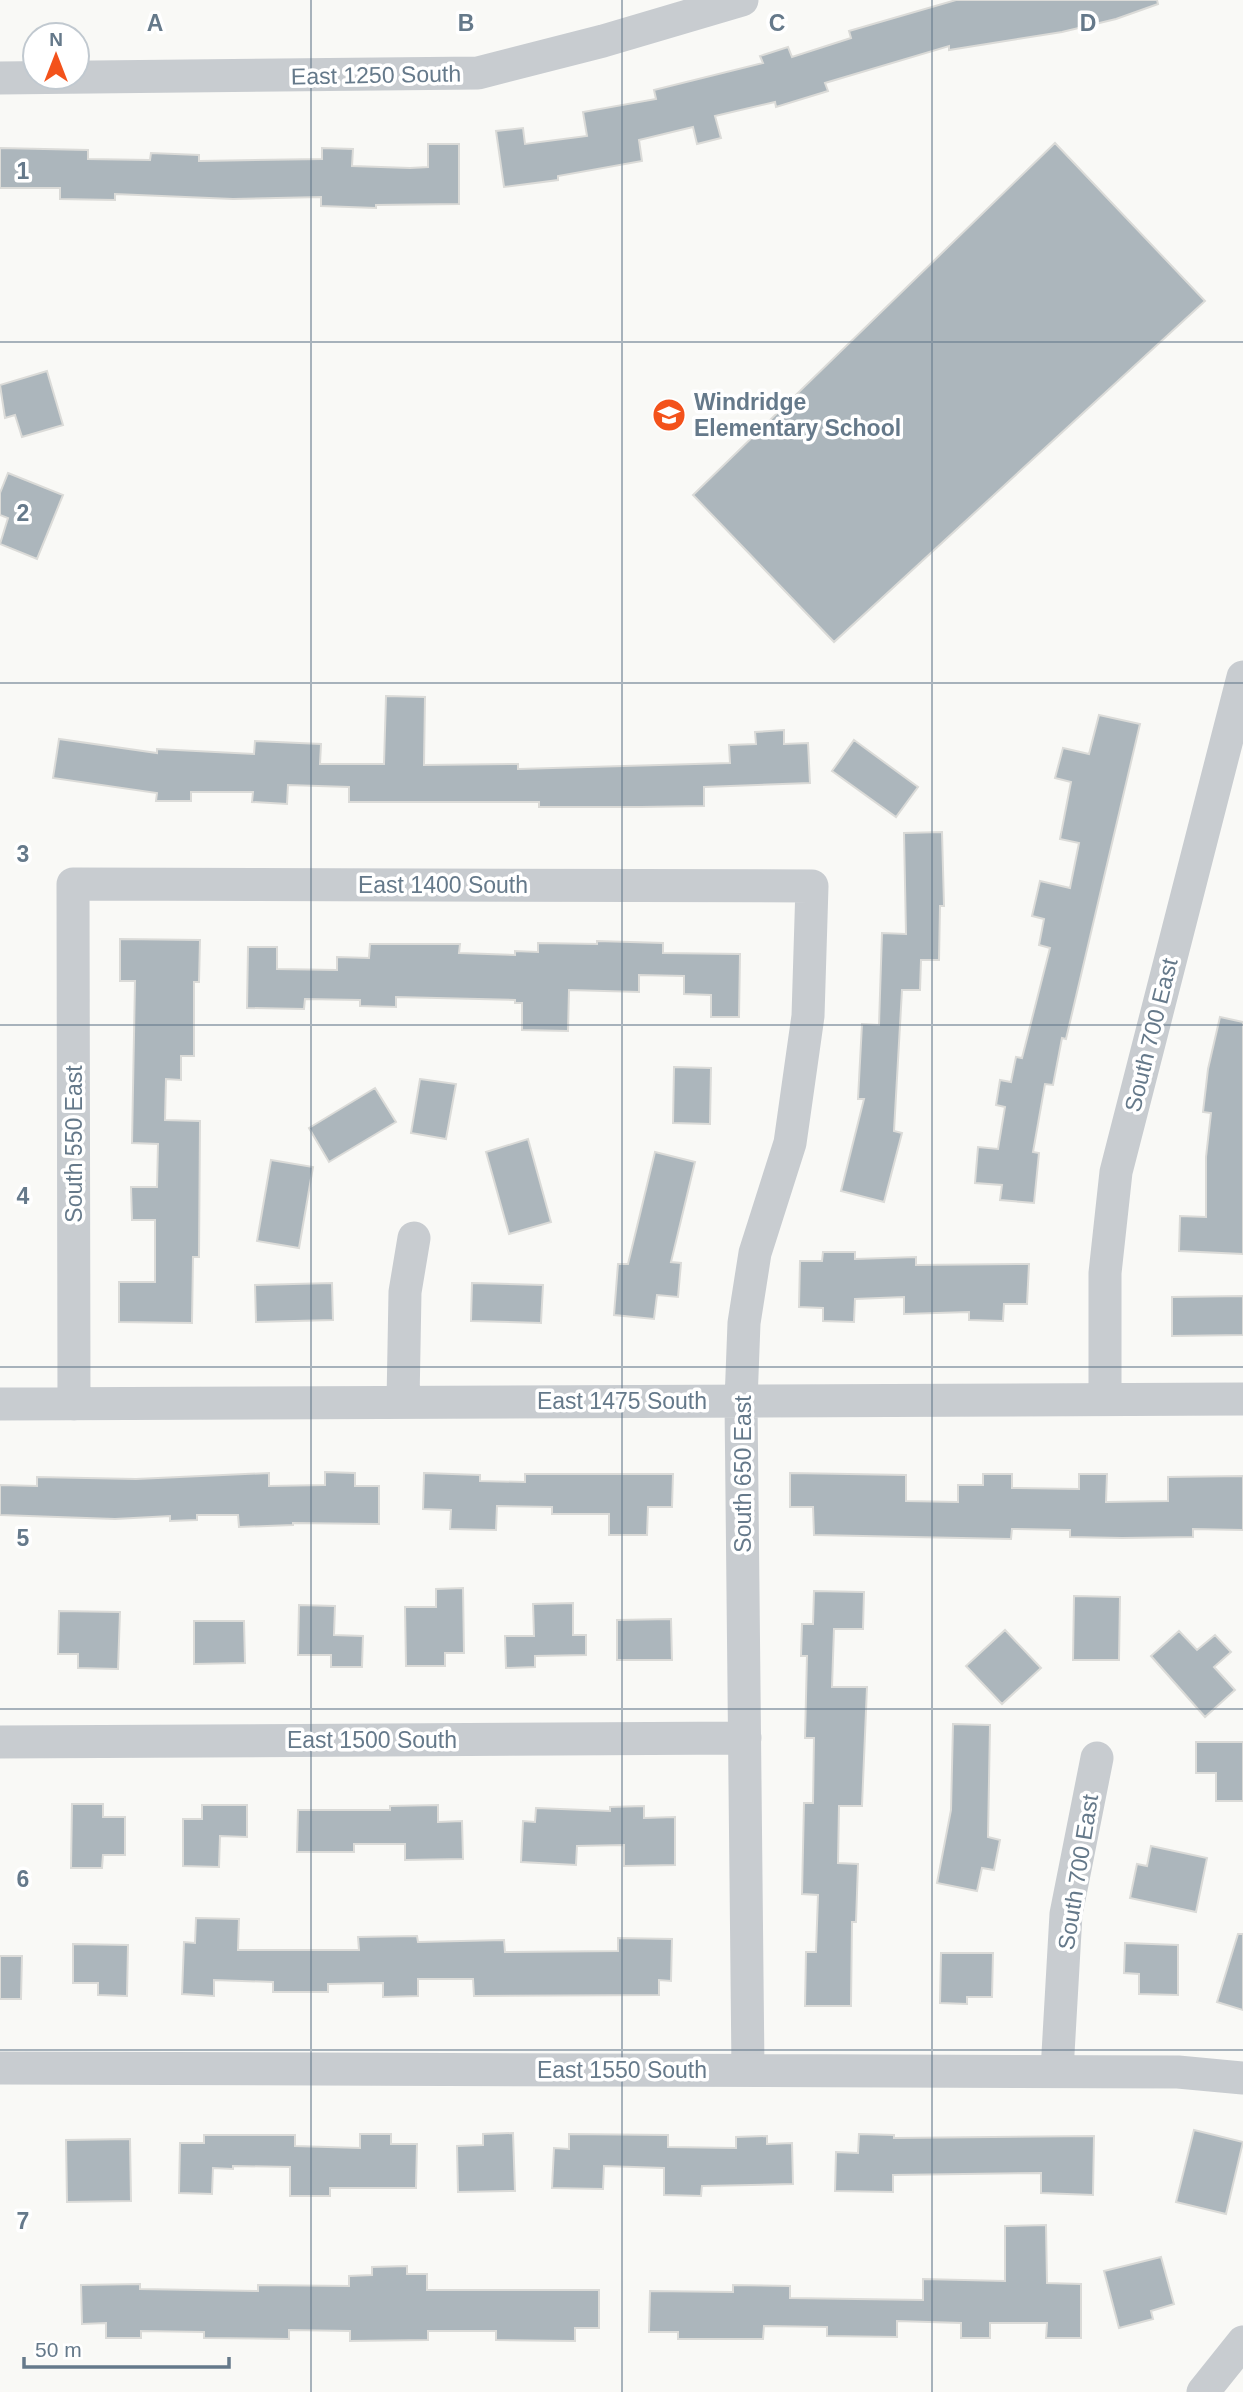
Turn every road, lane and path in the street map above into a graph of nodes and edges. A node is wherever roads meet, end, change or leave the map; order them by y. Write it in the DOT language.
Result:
graph roads {
  1 [pos="742,0"];
  2 [pos="0,78"];
  3 [pos="1243,677"];
  4 [pos="73,884"];
  5 [pos="812,886"];
  6 [pos="414,1238"];
  7 [pos="1105,1399"];
  8 [pos="1243,1399"];
  9 [pos="741,1401"];
  10 [pos="403,1402"];
  11 [pos="0,1404"];
  12 [pos="74,1404"];
  13 [pos="745,1738"];
  14 [pos="0,1742"];
  15 [pos="1097,1758"];
  16 [pos="0,2068"];
  17 [pos="748,2070"];
  18 [pos="1057,2071"];
  19 [pos="1243,2078"];
  20 [pos="1243,2342"];
  21 [pos="1203,2392"];
  1 -- 2 [label="street, East 1250 South"];
  3 -- 7 [label="street, South 700 East"];
  4 -- 5 [label="street, East 1400 South"];
  4 -- 12 [label="street, South 550 East"];
  5 -- 9 [label="street, South 650 East"];
  6 -- 10 [label="street"];
  7 -- 8 [label="street, East 1475 South"];
  7 -- 9 [label="street, East 1475 South"];
  9 -- 10 [label="street, East 1475 South"];
  9 -- 13 [label="street, South 650 East"];
  10 -- 12 [label="street, East 1475 South"];
  11 -- 12 [label="street, East 1475 South"];
  13 -- 14 [label="street, East 1500 South"];
  13 -- 17 [label="street, South 650 East"];
  15 -- 18 [label="street, South 700 East"];
  16 -- 17 [label="street, East 1550 South"];
  17 -- 18 [label="street, East 1550 South"];
  18 -- 19 [label="street, East 1550 South"];
  20 -- 21 [label="street"];
}
